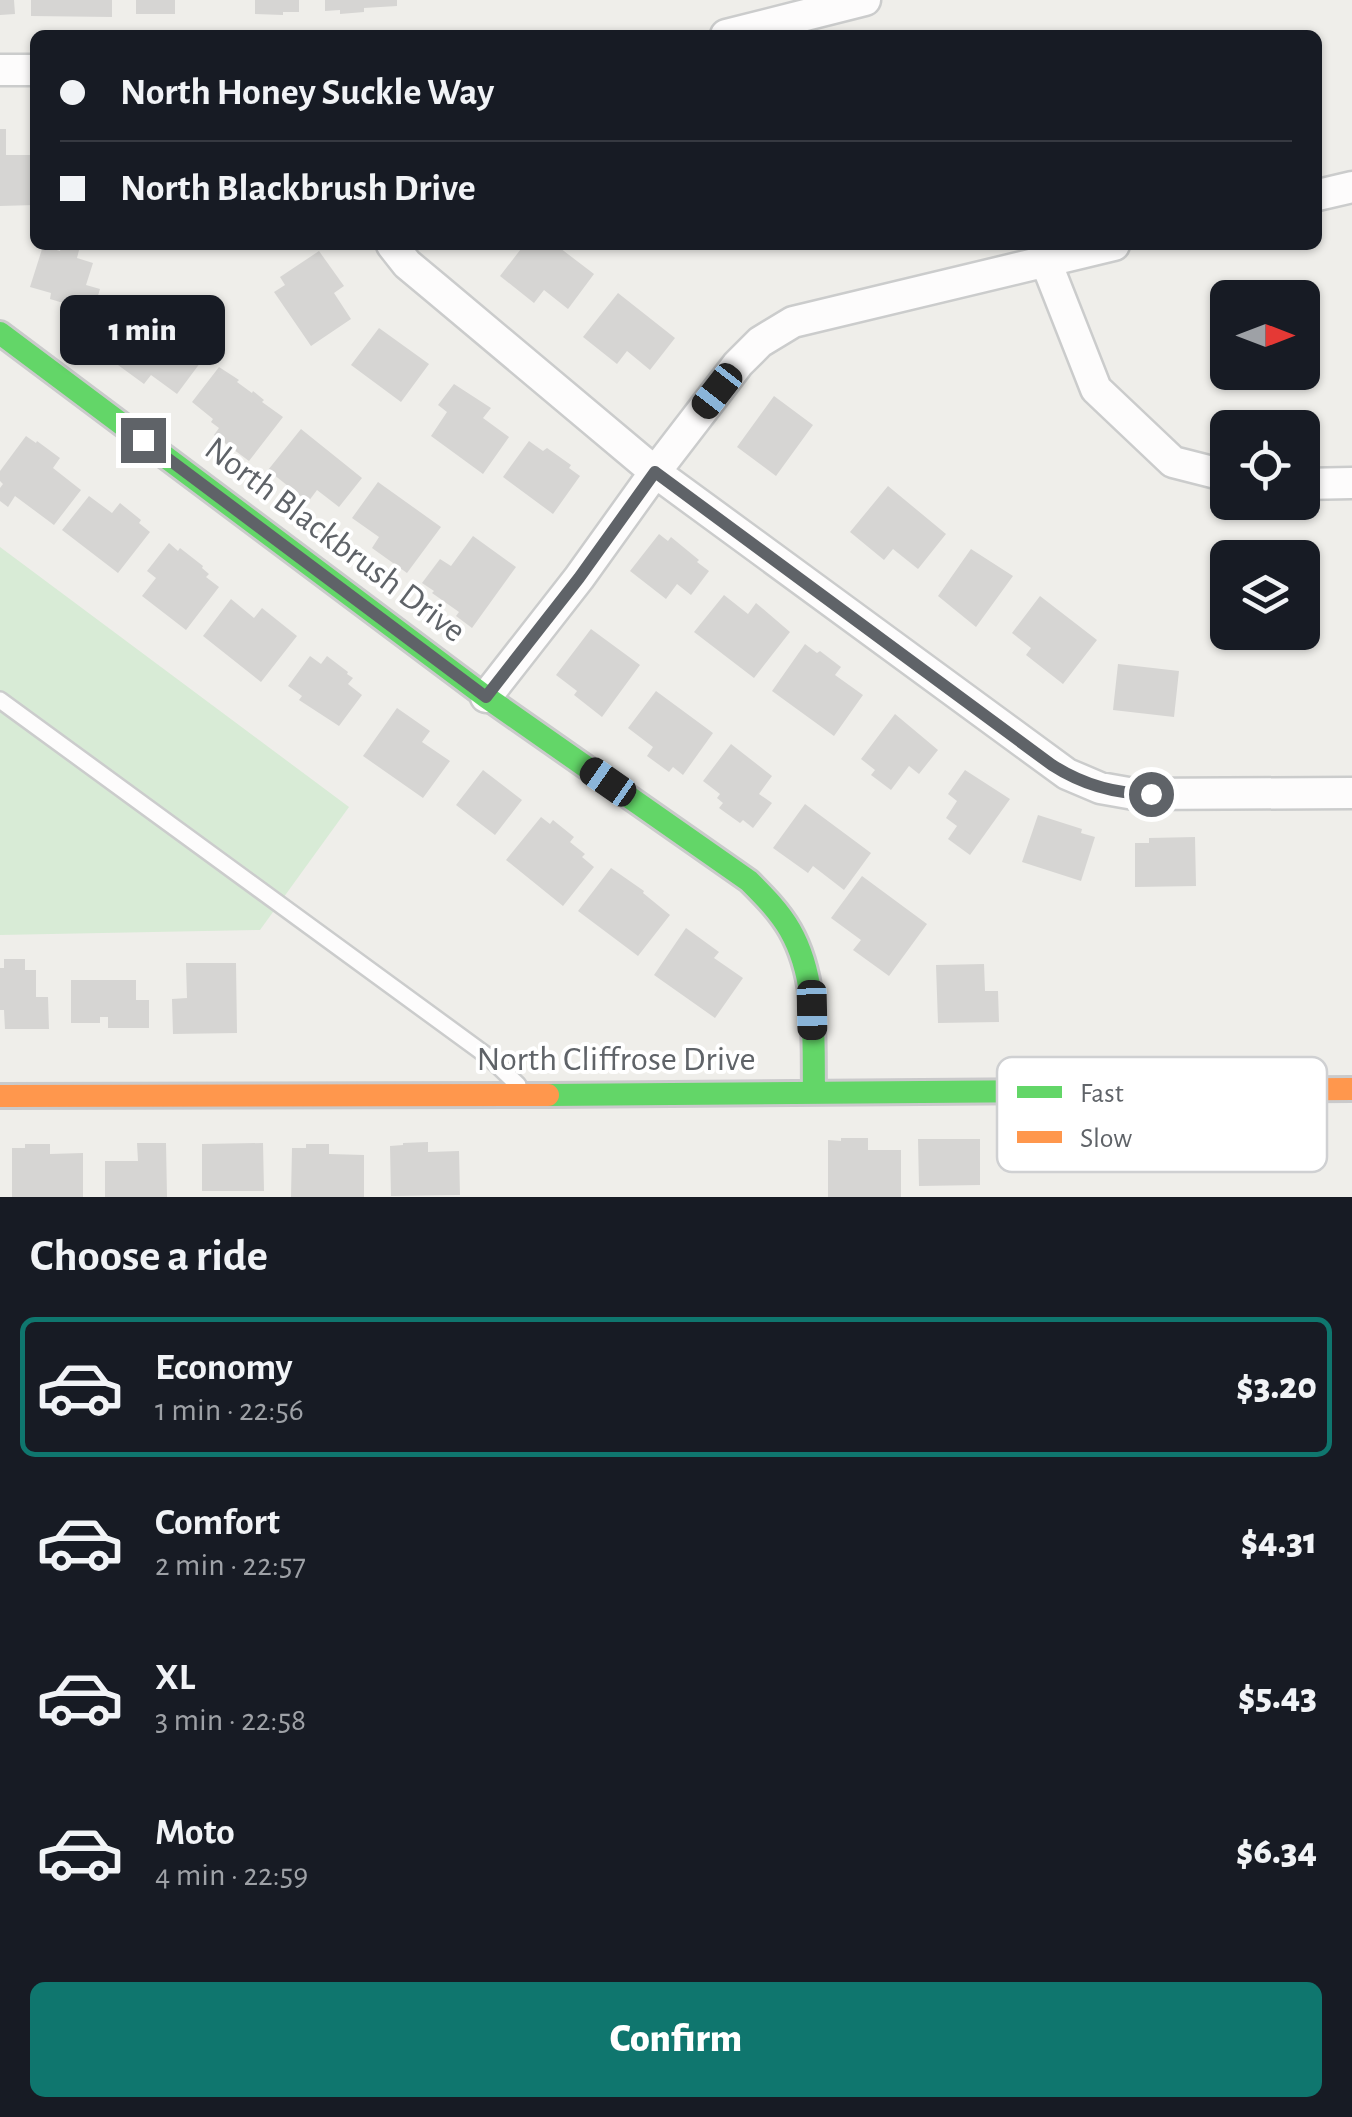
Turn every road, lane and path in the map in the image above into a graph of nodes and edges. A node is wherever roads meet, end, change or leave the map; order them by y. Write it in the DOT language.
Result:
graph roads {
  1 [pos="865,0"];
  2 [pos="746,30"];
  3 [pos="0,70"];
  4 [pos="30,70"];
  5 [pos="1352,187"];
  6 [pos="1322,194"];
  7 [pos="396,250"];
  8 [pos="1094,250"];
  9 [pos="1046,262"];
  10 [pos="0,332"];
  11 [pos="1210,471"];
  12 [pos="655,472"];
  13 [pos="1352,483"];
  14 [pos="1320,484"];
  15 [pos="486,697"];
  16 [pos="0,700"];
  17 [pos="1352,792"];
  18 [pos="1327,1089"];
  19 [pos="1352,1089"];
  20 [pos="997,1092"];
  21 [pos="814,1093"];
  22 [pos="0,1096"];
  23 [pos="528,1096"];
  1 -- 2 [label="street"];
  3 -- 4 [label="street"];
  5 -- 6 [label="street"];
  7 -- 12 [label="street"];
  8 -- 9 [label="street"];
  9 -- 11 [label="street"];
  9 -- 12 [label="street"];
  10 -- 15 [label="street, North Blackbrush Drive"];
  12 -- 15 [label="street"];
  12 -- 17 [label="street"];
  13 -- 14 [label="street"];
  15 -- 21 [label="street, North Blackbrush Drive"];
  16 -- 23 [label="lane"];
  18 -- 19 [label="street, North Cliffrose Drive"];
  20 -- 21 [label="street, North Cliffrose Drive"];
  21 -- 23 [label="street, North Cliffrose Drive"];
  22 -- 23 [label="street, North Cliffrose Drive"];
}
